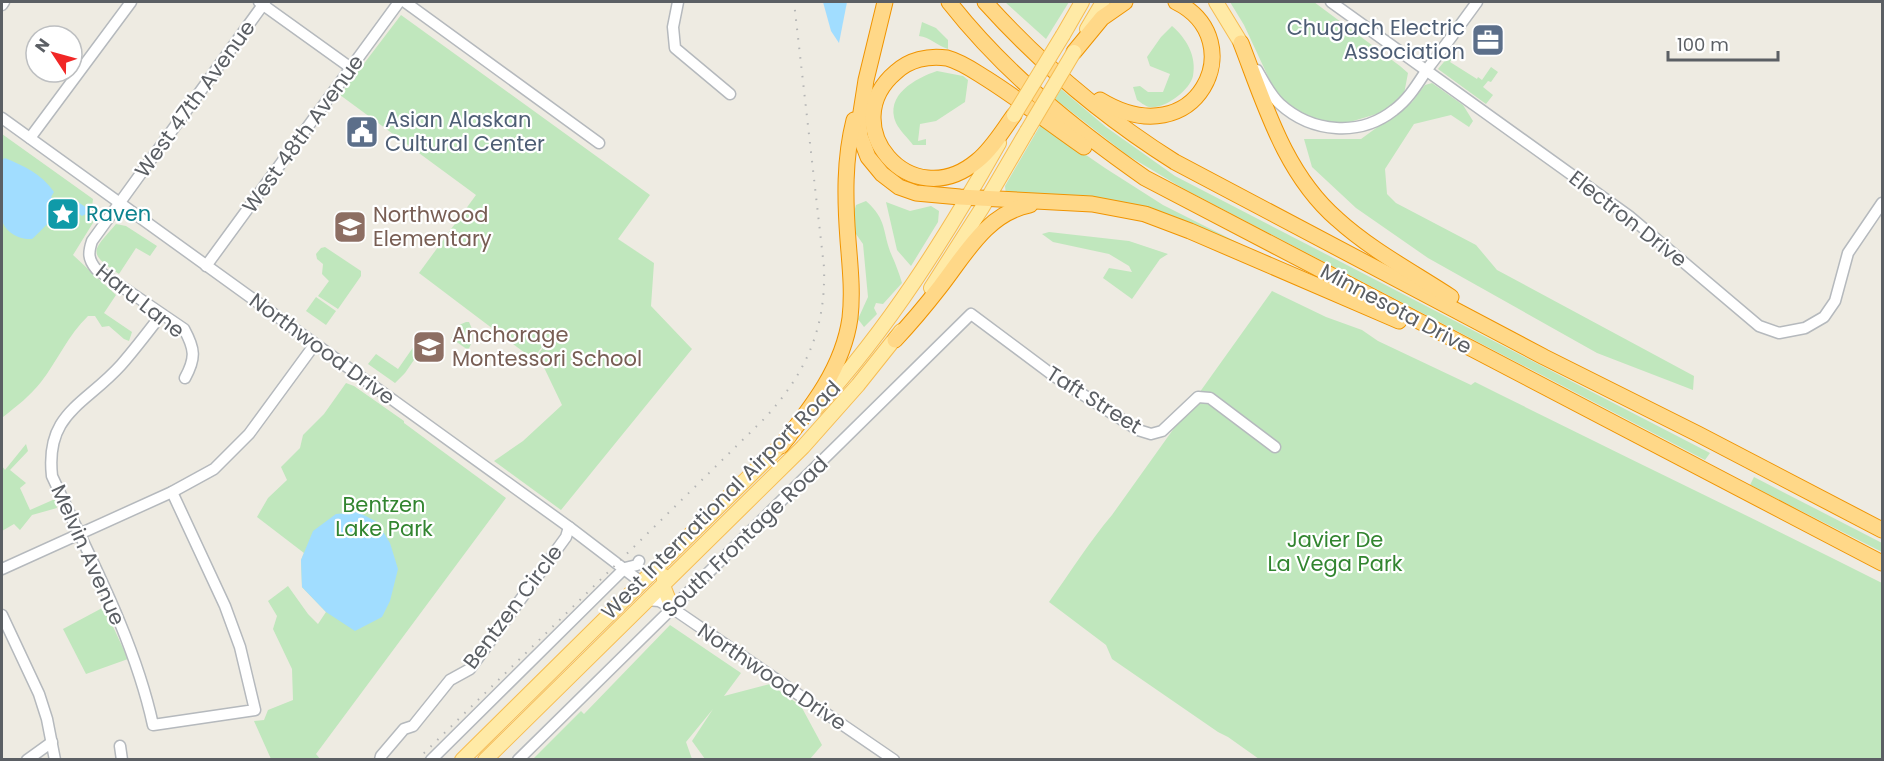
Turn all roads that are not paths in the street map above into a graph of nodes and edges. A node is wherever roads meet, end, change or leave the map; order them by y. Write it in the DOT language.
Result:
graph roads {
  1 [pos="131,2"];
  2 [pos="263,2"];
  3 [pos="399,2"];
  4 [pos="405,2"];
  5 [pos="678,2"];
  6 [pos="885,2"];
  7 [pos="949,2"];
  8 [pos="985,2"];
  9 [pos="1082,2"];
  10 [pos="1103,2"];
  11 [pos="1125,2"];
  12 [pos="1176,2"];
  13 [pos="1216,2"];
  14 [pos="1331,2"];
  15 [pos="1477,2"];
  16 [pos="1241,43"];
  17 [pos="1074,52"];
  18 [pos="351,68"];
  19 [pos="1427,70"];
  20 [pos="1064,78"];
  21 [pos="866,80"];
  22 [pos="730,94"];
  23 [pos="1014,115"];
  24 [pos="2,118"];
  25 [pos="30,138"];
  26 [pos="599,143"];
  27 [pos="1145,178"];
  28 [pos="969,197"];
  29 [pos="988,197"];
  30 [pos="119,202"];
  31 [pos="1053,202"];
  32 [pos="1882,202"];
  33 [pos="88,258"];
  34 [pos="206,266"];
  35 [pos="971,314"];
  36 [pos="161,315"];
  37 [pos="895,340"];
  38 [pos="315,344"];
  39 [pos="1544,357"];
  40 [pos="185,378"];
  41 [pos="1536,382"];
  42 [pos="781,446"];
  43 [pos="1275,447"];
  44 [pos="172,492"];
  45 [pos="569,527"];
  46 [pos="1882,530"];
  47 [pos="79,534"];
  48 [pos="676,547"];
  49 [pos="692,556"];
  50 [pos="639,561"];
  51 [pos="1882,563"];
  52 [pos="625,568"];
  53 [pos="2,569"];
  54 [pos="641,582"];
  55 [pos="663,583"];
  56 [pos="647,600"];
  57 [pos="672,608"];
  58 [pos="2,615"];
  59 [pos="52,742"];
  60 [pos="120,746"];
  61 [pos="27,759"];
  62 [pos="55,759"];
  63 [pos="122,759"];
  64 [pos="380,759"];
  65 [pos="431,759"];
  66 [pos="462,759"];
  67 [pos="485,759"];
  68 [pos="518,759"];
  69 [pos="894,759"];
  1 -- 25 [label="street"];
  2 -- 18 [label="street"];
  2 -- 30 [label="street, West 47th Avenue"];
  3 -- 18 [label="street, West 48th Avenue"];
  4 -- 26 [label="street"];
  5 -- 22 [label="street"];
  6 -- 21 [label="highway"];
  7 -- 27 [label="highway, Minnesota Drive"];
  8 -- 20 [label="highway, Minnesota Drive"];
  9 -- 23 [label="main road, West International Airport Road, bridge"];
  10 -- 17 [label="main road, West International Airport Road"];
  11 -- 17 [label="highway"];
  12 -- 20 [label="highway"];
  13 -- 16 [label="main road"];
  14 -- 19 [label="street, Electron Drive"];
  15 -- 19 [label="street"];
  16 -- 19 [label="street"];
  16 -- 39 [label="highway"];
  17 -- 29 [label="main road, West International Airport Road, bridge"];
  18 -- 34 [label="street, West 48th Avenue"];
  19 -- 32 [label="street, Electron Drive"];
  20 -- 39 [label="highway, Minnesota Drive"];
  21 -- 28 [label="highway"];
  21 -- 42 [label="highway"];
  23 -- 27 [label="highway"];
  23 -- 28 [label="main road, West International Airport Road"];
  24 -- 25 [label="street, Northwood Drive"];
  25 -- 30 [label="street, Northwood Drive"];
  27 -- 41 [label="highway, Minnesota Drive"];
  28 -- 29 [label="highway"];
  28 -- 42 [label="main road, West International Airport Road"];
  29 -- 31 [label="highway"];
  29 -- 37 [label="main road, West International Airport Road"];
  30 -- 33 [label="street, West 47th Avenue"];
  30 -- 34 [label="street, Northwood Drive"];
  31 -- 37 [label="highway"];
  31 -- 41 [label="highway"];
  33 -- 36 [label="street, Haru Lane"];
  34 -- 38 [label="street, Northwood Drive"];
  35 -- 43 [label="street, Taft Street"];
  35 -- 57 [label="street, South Frontage Road"];
  36 -- 40 [label="street, Haru Lane"];
  36 -- 47 [label="street, Melvin Avenue"];
  37 -- 49 [label="main road, West International Airport Road"];
  38 -- 44 [label="street"];
  38 -- 45 [label="street, Northwood Drive"];
  39 -- 46 [label="highway, Minnesota Drive"];
  41 -- 51 [label="highway, Minnesota Drive"];
  42 -- 48 [label="main road, West International Airport Road"];
  44 -- 47 [label="street"];
  44 -- 47 [label="street, Melvin Avenue"];
  45 -- 52 [label="street, Northwood Drive"];
  45 -- 64 [label="street, Bentzen Circle"];
  47 -- 53 [label="street"];
  48 -- 54 [label="main road, West International Airport Road"];
  48 -- 55 [label="main road"];
  49 -- 55 [label="main road, West International Airport Road"];
  49 -- 57 [label="main road"];
  50 -- 52 [label="street"];
  52 -- 54 [label="street, Northwood Drive"];
  52 -- 65 [label="street"];
  54 -- 66 [label="main road, West International Airport Road"];
  55 -- 56 [label="main road, West International Airport Road"];
  55 -- 57 [label="main road"];
  56 -- 57 [label="street, Northwood Drive"];
  56 -- 67 [label="main road, West International Airport Road"];
  57 -- 68 [label="street, South Frontage Road"];
  57 -- 69 [label="street, Northwood Drive"];
  58 -- 59 [label="street"];
  59 -- 61 [label="street"];
  59 -- 62 [label="street"];
  60 -- 63 [label="street"];
}
